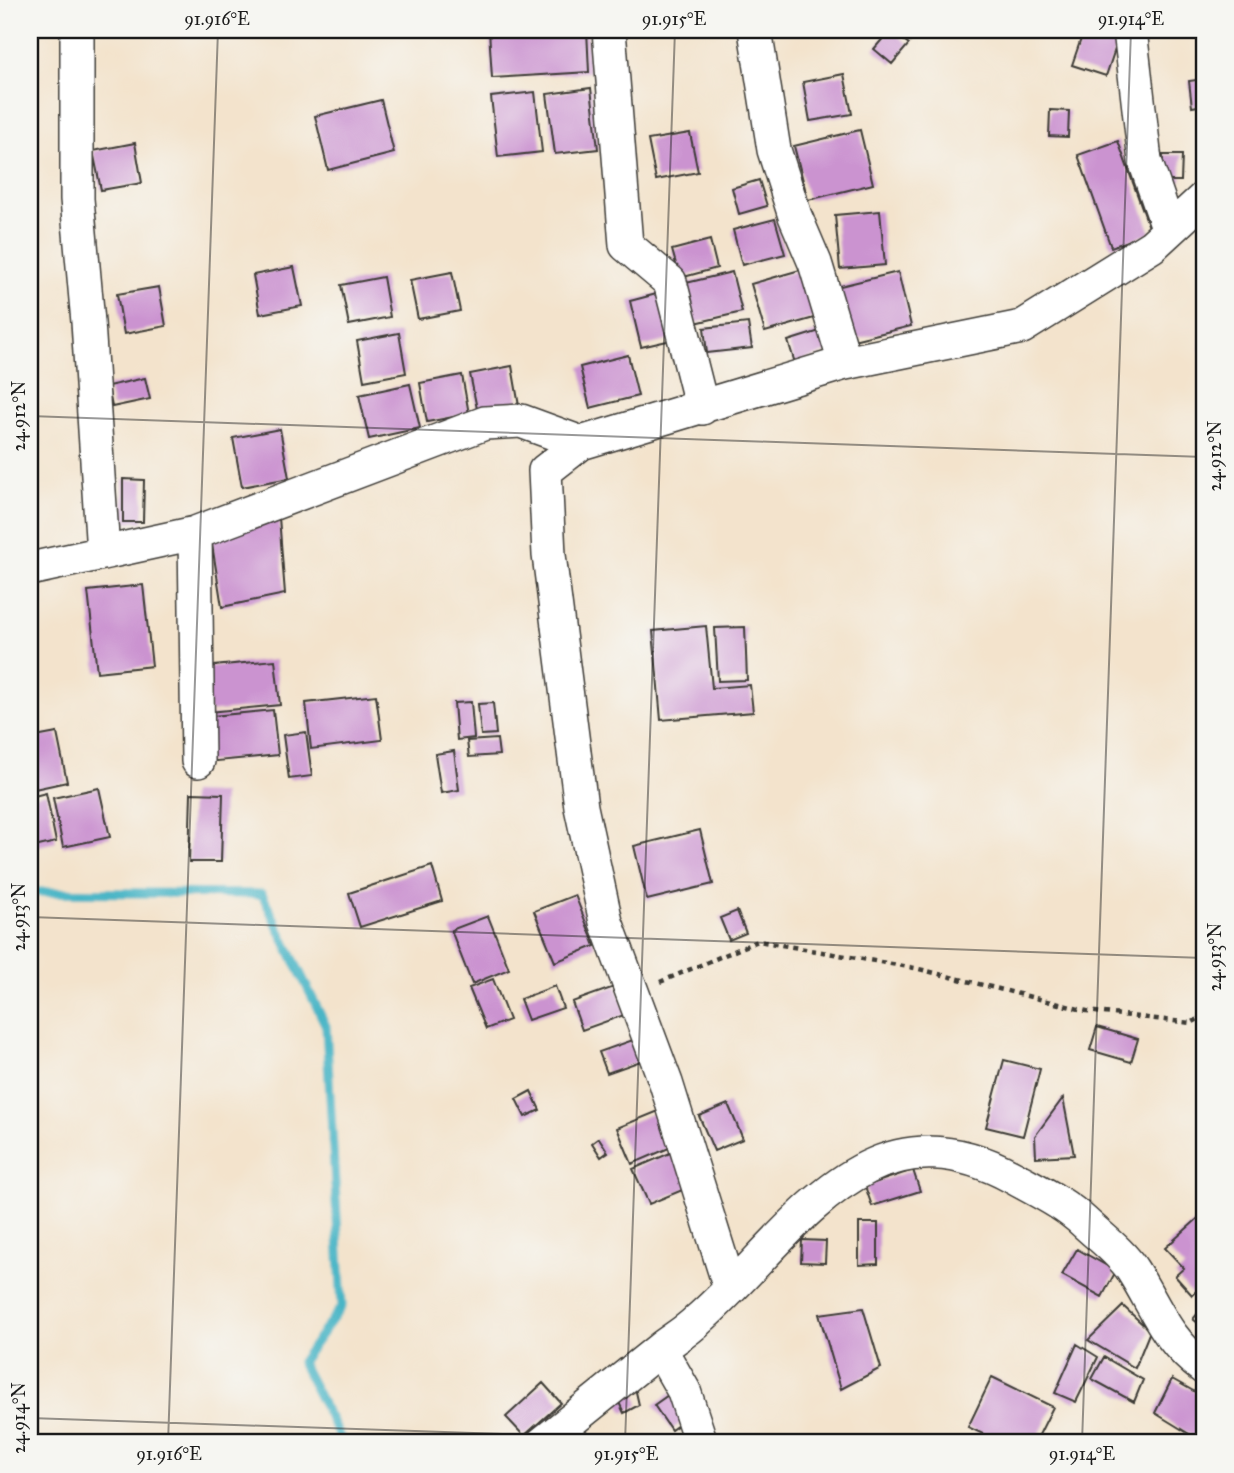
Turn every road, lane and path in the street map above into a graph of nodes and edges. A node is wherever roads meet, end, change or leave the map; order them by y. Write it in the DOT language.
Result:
graph roads {
  1 [pos="77,30"];
  2 [pos="609,30"];
  3 [pos="755,30"];
  4 [pos="1130,30"];
  5 [pos="1204,198"];
  6 [pos="1169,230"];
  7 [pos="845,363"];
  8 [pos="702,408"];
  9 [pos="581,443"];
  10 [pos="195,533"];
  11 [pos="103,553"];
  12 [pos="30,569"];
  13 [pos="198,761"];
  14 [pos="635,993"];
  15 [pos="1204,1016"];
  16 [pos="730,1288"];
  17 [pos="660,1349"];
  18 [pos="1204,1368"];
  19 [pos="543,1443"];
  20 [pos="701,1443"];
  1 -- 11 [label="street"];
  2 -- 8 [label="street"];
  3 -- 7 [label="street"];
  4 -- 6 [label="street"];
  5 -- 6 [label="street"];
  6 -- 7 [label="street"];
  7 -- 8 [label="street"];
  8 -- 9 [label="street"];
  9 -- 10 [label="street"];
  9 -- 14 [label="street"];
  10 -- 11 [label="street"];
  10 -- 13 [label="street"];
  11 -- 12 [label="street"];
  14 -- 15 [label="path"];
  14 -- 16 [label="street"];
  16 -- 17 [label="street"];
  16 -- 18 [label="street"];
  17 -- 19 [label="street"];
  17 -- 20 [label="street"];
}
